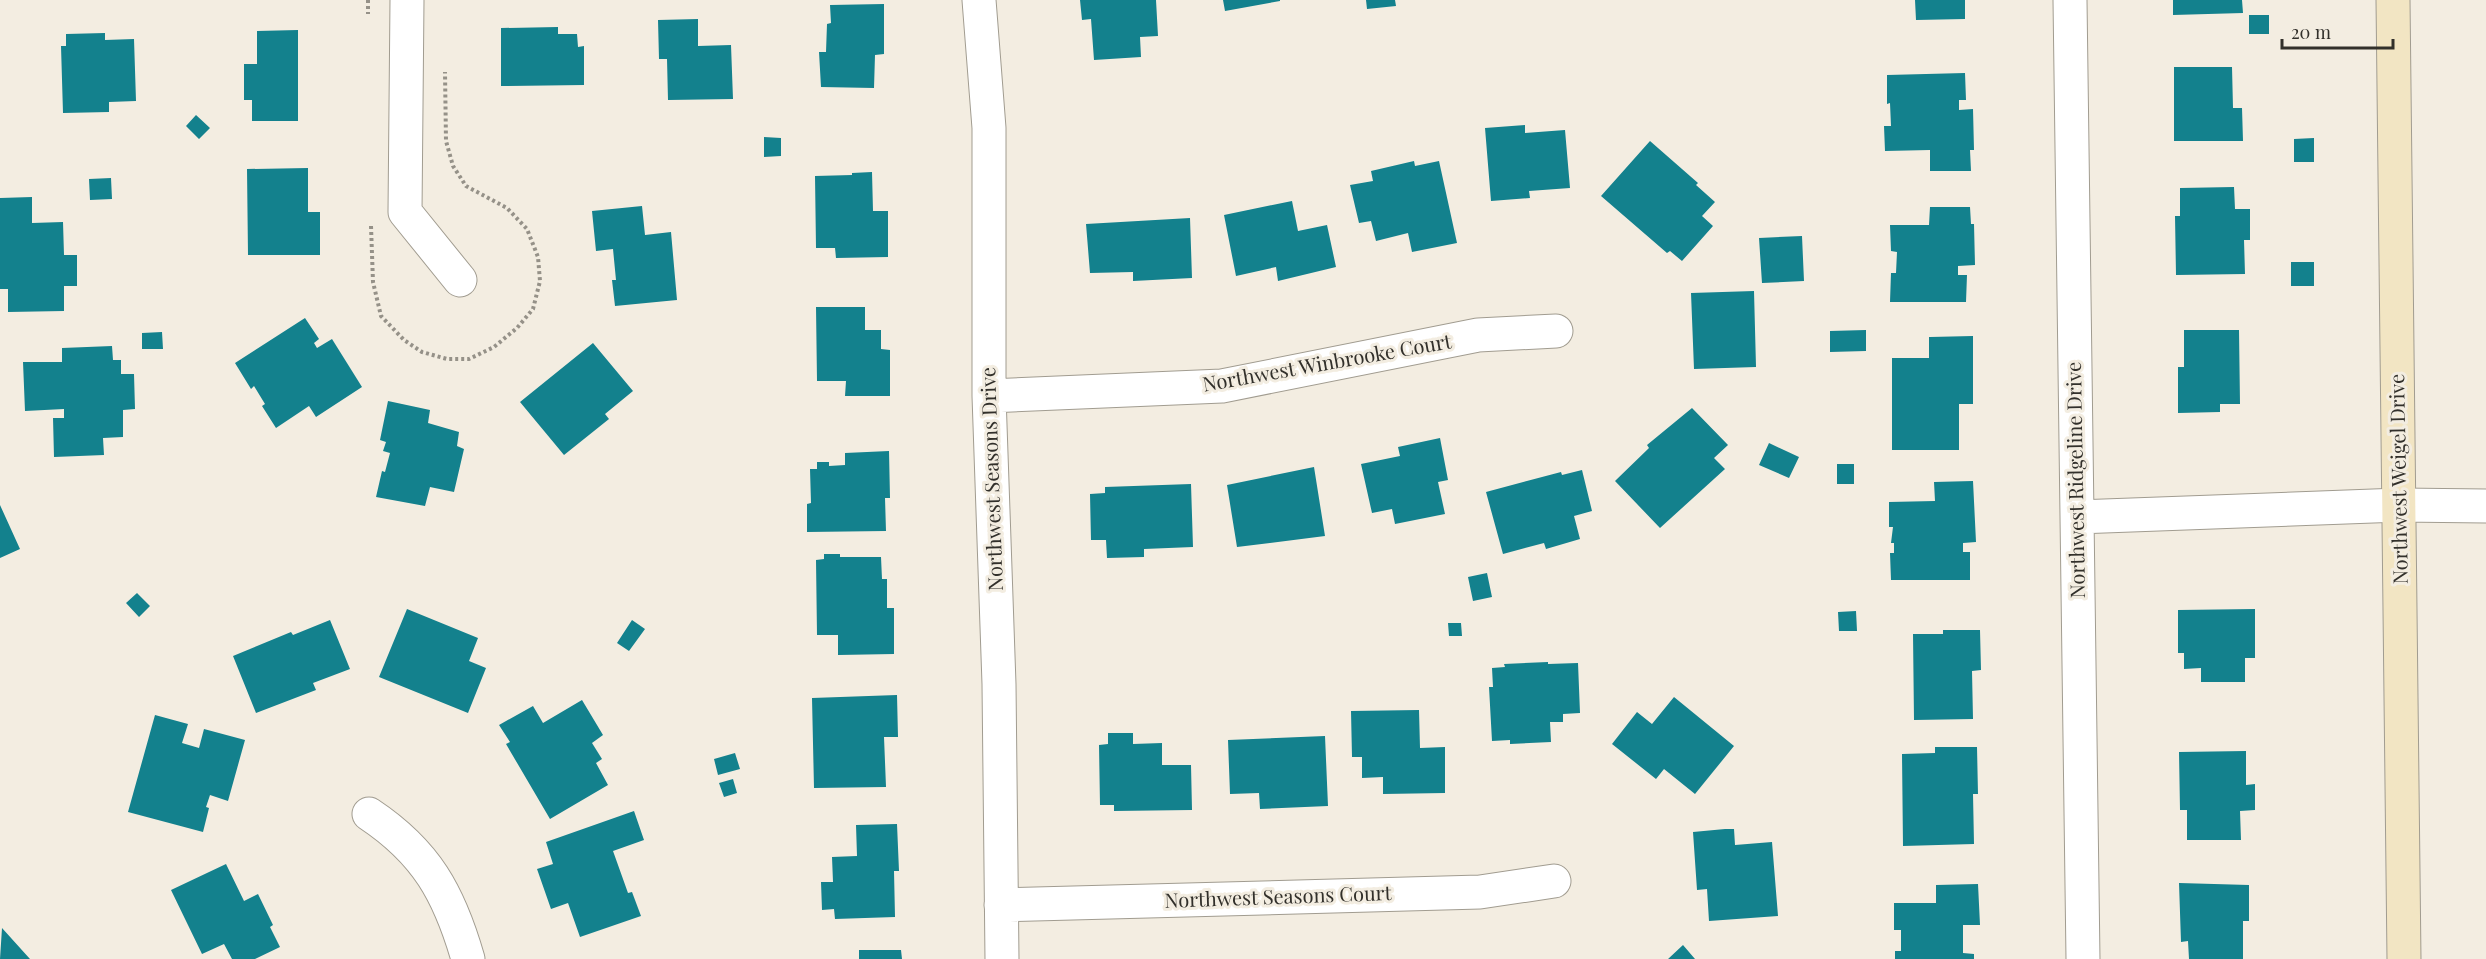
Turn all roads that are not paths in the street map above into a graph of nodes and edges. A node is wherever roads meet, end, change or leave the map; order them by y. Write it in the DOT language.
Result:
graph roads {
  1 [pos="407,0"];
  2 [pos="979,0"];
  3 [pos="2070,0"];
  4 [pos="2393,0"];
  5 [pos="460,280"];
  6 [pos="1556,331"];
  7 [pos="989,396"];
  8 [pos="2400,505"];
  9 [pos="2486,506"];
  10 [pos="2077,517"];
  11 [pos="369,814"];
  12 [pos="1554,881"];
  13 [pos="1001,905"];
  14 [pos="468,959"];
  15 [pos="1002,959"];
  16 [pos="2083,959"];
  17 [pos="2404,959"];
  1 -- 5 [label="street"];
  2 -- 7 [label="street, Northwest Seasons Drive"];
  3 -- 10 [label="street, Northwest Ridgeline Drive"];
  4 -- 8 [label="street, Northwest Weigel Drive"];
  6 -- 7 [label="street, Northwest Winbrooke Court"];
  7 -- 13 [label="street, Northwest Seasons Drive"];
  8 -- 9 [label="street"];
  8 -- 10 [label="street"];
  8 -- 17 [label="street, Northwest Weigel Drive"];
  10 -- 16 [label="street, Northwest Ridgeline Drive"];
  11 -- 14 [label="street"];
  12 -- 13 [label="street, Northwest Seasons Court"];
  13 -- 15 [label="street, Northwest Seasons Drive"];
}
